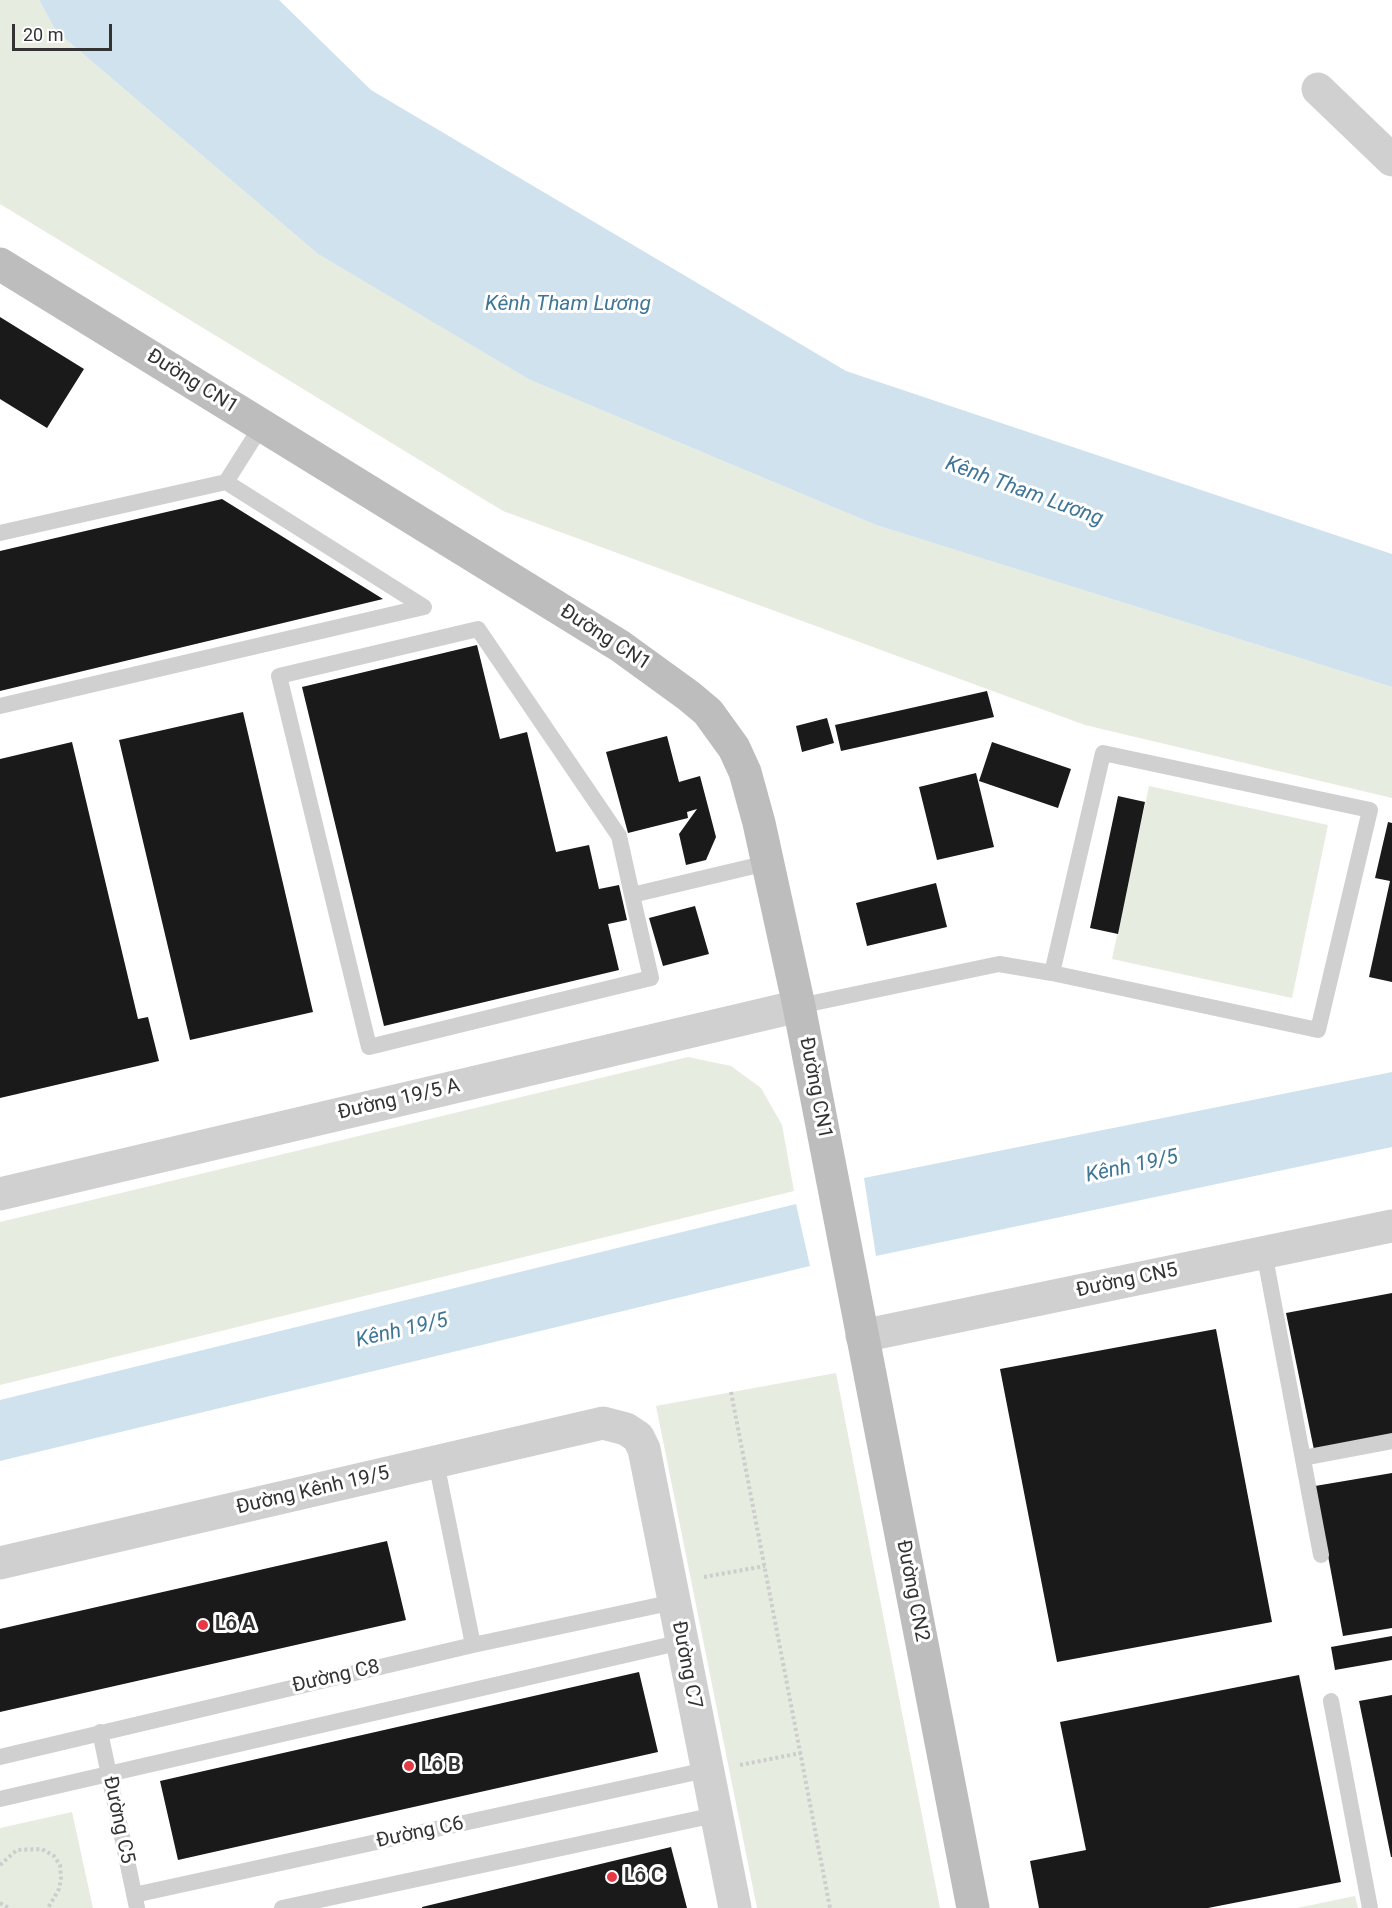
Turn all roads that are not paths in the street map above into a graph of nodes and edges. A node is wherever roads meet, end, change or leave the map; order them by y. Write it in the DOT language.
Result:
graph roads {
  1 [pos="1318,89"];
  2 [pos="1392,160"];
  3 [pos="0,264"];
  4 [pos="262,426"];
  5 [pos="226,482"];
  6 [pos="0,533"];
  7 [pos="0,706"];
  8 [pos="767,863"];
  9 [pos="632,896"];
  10 [pos="1052,973"];
  11 [pos="799,1006"];
  12 [pos="0,1194"];
  13 [pos="1392,1226"];
  14 [pos="1264,1252"];
  15 [pos="851,1274"];
  16 [pos="862,1336"];
  17 [pos="627,1429"];
  18 [pos="1392,1442"];
  19 [pos="1303,1458"];
  20 [pos="436,1462"];
  21 [pos="1321,1555"];
  22 [pos="0,1563"];
  23 [pos="674,1602"];
  24 [pos="682,1642"];
  25 [pos="473,1645"];
  26 [pos="1331,1701"];
  27 [pos="100,1732"];
  28 [pos="0,1756"];
  29 [pos="706,1770"];
  30 [pos="109,1773"];
  31 [pos="0,1799"];
  32 [pos="715,1815"];
  33 [pos="135,1901"];
  34 [pos="282,1908"];
  35 [pos="735,1908"];
  36 [pos="973,1908"];
  37 [pos="1370,1908"];
  1 -- 2 [label="street"];
  3 -- 4 [label="street, Đường CN1"];
  4 -- 5 [label="lane"];
  4 -- 8 [label="street, Đường CN1"];
  5 -- 6 [label="lane"];
  5 -- 7 [label="lane"];
  8 -- 9 [label="lane"];
  8 -- 11 [label="street, Đường CN1"];
  9 -- 9 [label="lane"];
  10 -- 10 [label="lane"];
  10 -- 11 [label="lane"];
  11 -- 12 [label="street, Đường 19/5 A"];
  11 -- 15 [label="street, Đường CN1"];
  13 -- 14 [label="street, Đường CN5"];
  14 -- 16 [label="street, Đường CN5"];
  14 -- 19 [label="lane"];
  15 -- 16 [label="street, Đường CN2"];
  16 -- 36 [label="street, Đường CN2"];
  17 -- 20 [label="street, Đường Kênh 19/5"];
  17 -- 23 [label="street, Đường C7"];
  18 -- 19 [label="lane"];
  19 -- 21 [label="lane"];
  20 -- 22 [label="street, Đường Kênh 19/5"];
  20 -- 25 [label="lane"];
  23 -- 24 [label="street, Đường C7"];
  23 -- 25 [label="lane, Đường C8"];
  24 -- 29 [label="street, Đường C7"];
  24 -- 30 [label="lane"];
  25 -- 27 [label="lane, Đường C8"];
  26 -- 37 [label="lane"];
  27 -- 28 [label="lane, Đường C8"];
  27 -- 30 [label="lane, Đường C5"];
  29 -- 32 [label="street, Đường C7"];
  29 -- 33 [label="lane, Đường C6"];
  30 -- 31 [label="lane"];
  30 -- 33 [label="lane, Đường C5"];
  32 -- 34 [label="lane"];
  32 -- 35 [label="street, Đường C7"];
}
